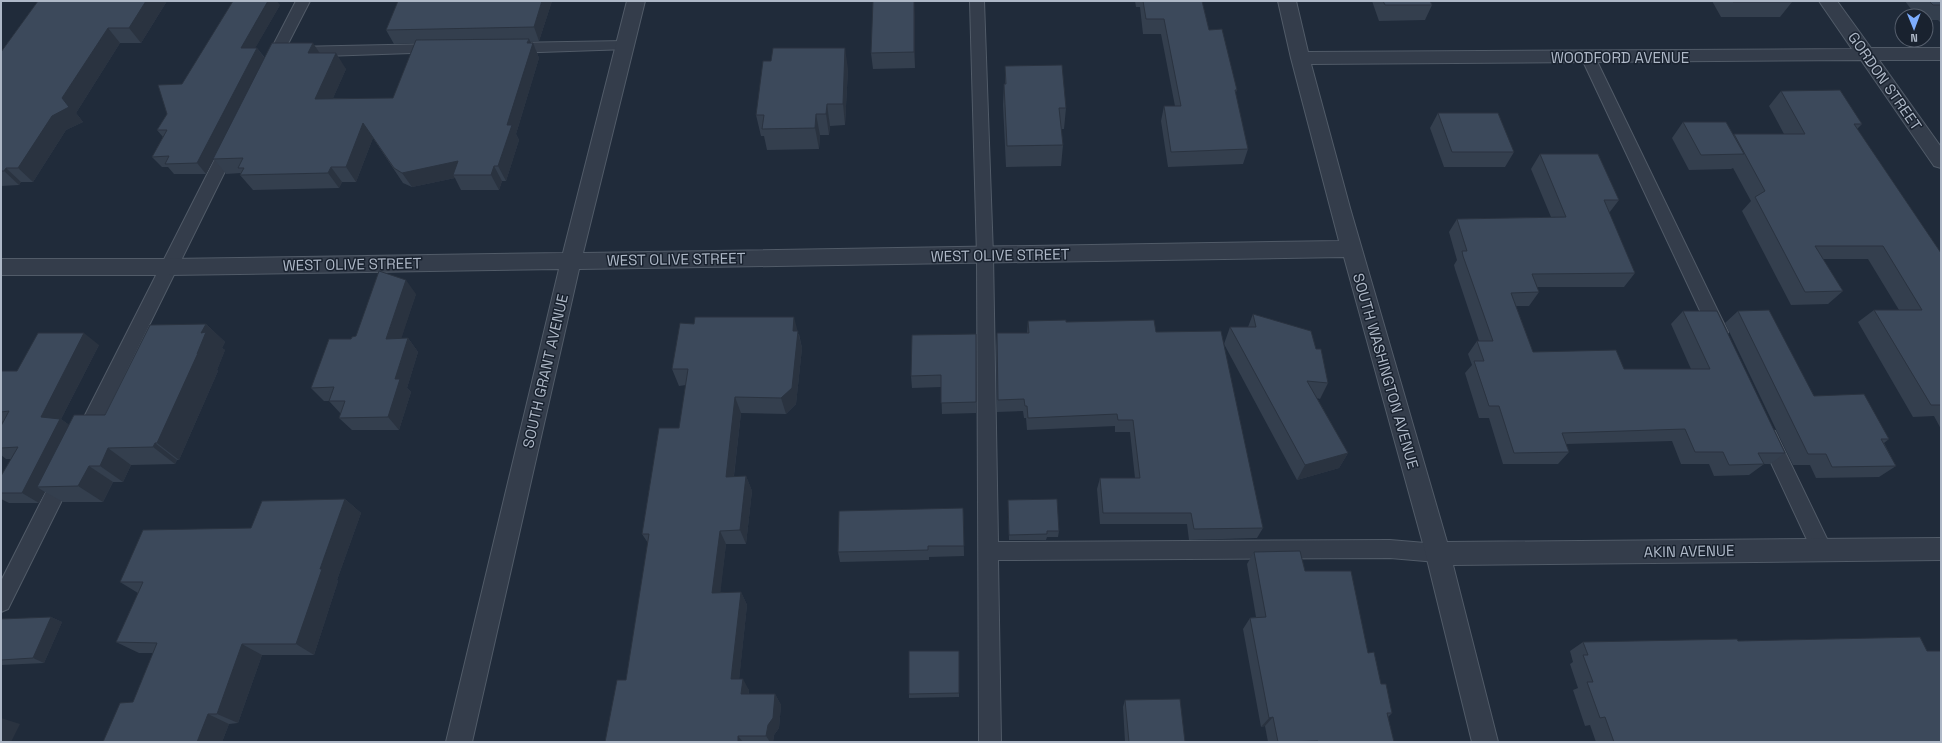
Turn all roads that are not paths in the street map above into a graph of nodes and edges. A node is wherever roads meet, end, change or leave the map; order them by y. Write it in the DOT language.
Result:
graph roads {
  1 [pos="303,1"];
  2 [pos="636,1"];
  3 [pos="977,1"];
  4 [pos="1287,1"];
  5 [pos="1828,1"];
  6 [pos="624,46"];
  7 [pos="498,48"];
  8 [pos="451,49"];
  9 [pos="277,52"];
  10 [pos="1941,54"];
  11 [pos="1867,55"];
  12 [pos="1588,57"];
  13 [pos="1300,58"];
  14 [pos="263,80"];
  15 [pos="239,128"];
  16 [pos="1941,161"];
  17 [pos="1351,249"];
  18 [pos="985,256"];
  19 [pos="571,261"];
  20 [pos="1,267"];
  21 [pos="169,267"];
  22 [pos="1727,350"];
  23 [pos="1761,421"];
  24 [pos="1941,549"];
  25 [pos="1822,550"];
  26 [pos="990,551"];
  27 [pos="1437,553"];
  28 [pos="1,602"];
  29 [pos="459,742"];
  30 [pos="990,742"];
  31 [pos="1485,742"];
  1 -- 9 [label="lane"];
  2 -- 6 [label="street, SOUTH GRANT AVENUE"];
  3 -- 18 [label="lane"];
  4 -- 13 [label="street, SOUTH WASHINGTON AVENUE"];
  5 -- 11 [label="street, GORDON STREET"];
  6 -- 7 [label="lane"];
  6 -- 19 [label="street, SOUTH GRANT AVENUE"];
  8 -- 9 [label="lane"];
  9 -- 14 [label="lane"];
  10 -- 11 [label="street, WOODFORD AVENUE"];
  11 -- 12 [label="street, WOODFORD AVENUE"];
  11 -- 16 [label="street, GORDON STREET"];
  12 -- 13 [label="street, WOODFORD AVENUE"];
  12 -- 22 [label="lane"];
  13 -- 17 [label="street, SOUTH WASHINGTON AVENUE"];
  15 -- 21 [label="lane"];
  17 -- 18 [label="street, WEST OLIVE STREET"];
  17 -- 27 [label="street, SOUTH WASHINGTON AVENUE"];
  18 -- 19 [label="street, WEST OLIVE STREET"];
  18 -- 26 [label="lane"];
  19 -- 21 [label="street, WEST OLIVE STREET"];
  19 -- 29 [label="street, SOUTH GRANT AVENUE"];
  20 -- 21 [label="street, WEST OLIVE STREET"];
  21 -- 28 [label="lane"];
  23 -- 25 [label="lane"];
  24 -- 25 [label="street, AKIN AVENUE"];
  25 -- 27 [label="street, AKIN AVENUE"];
  26 -- 27 [label="lane"];
  26 -- 30 [label="lane"];
  27 -- 31 [label="street, SOUTH WASHINGTON AVENUE"];
}
